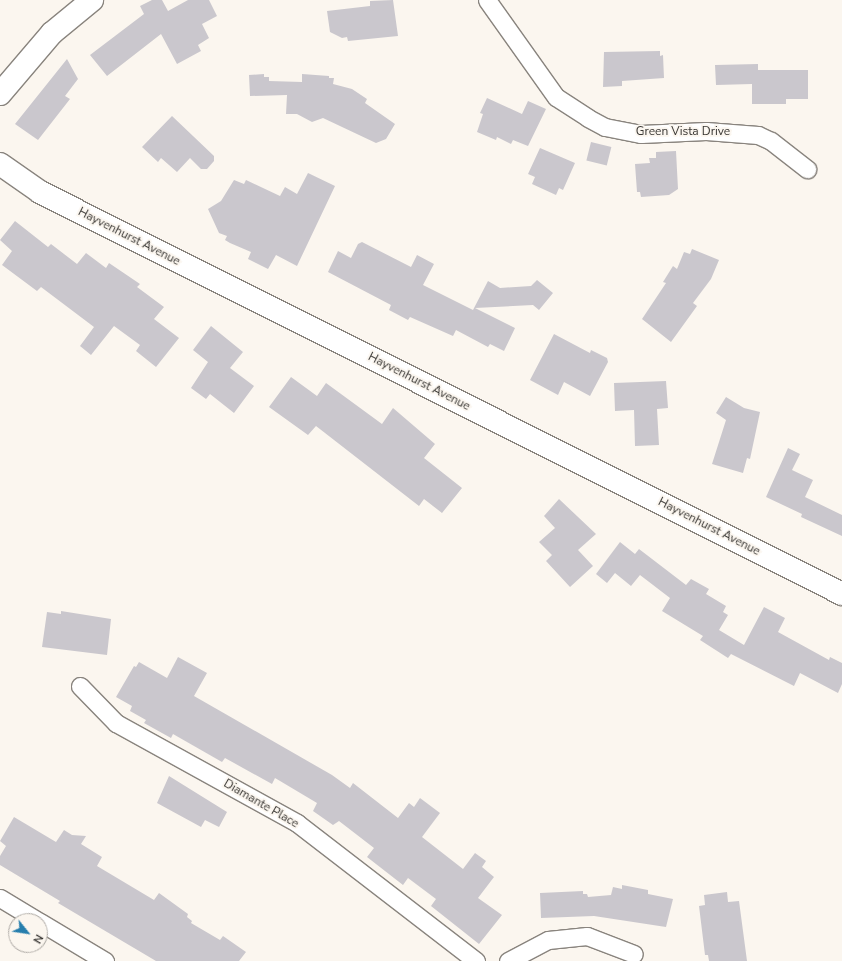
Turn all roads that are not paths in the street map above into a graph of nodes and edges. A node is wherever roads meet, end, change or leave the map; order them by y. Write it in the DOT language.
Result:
graph roads {
  1 [pos="92,0"];
  2 [pos="487,0"];
  3 [pos="0,94"];
  4 [pos="0,164"];
  5 [pos="807,169"];
  6 [pos="842,594"];
  7 [pos="80,686"];
  8 [pos="0,898"];
  9 [pos="24,913"];
  10 [pos="48,927"];
  11 [pos="634,954"];
  12 [pos="105,961"];
  13 [pos="476,961"];
  14 [pos="508,961"];
  1 -- 3 [label="main road"];
  2 -- 5 [label="street, Green Vista Drive"];
  4 -- 6 [label="main road, Hayvenhurst Avenue"];
  7 -- 13 [label="street, Diamante Place"];
  8 -- 9 [label="street"];
  10 -- 12 [label="street"];
  11 -- 14 [label="street"];
}
